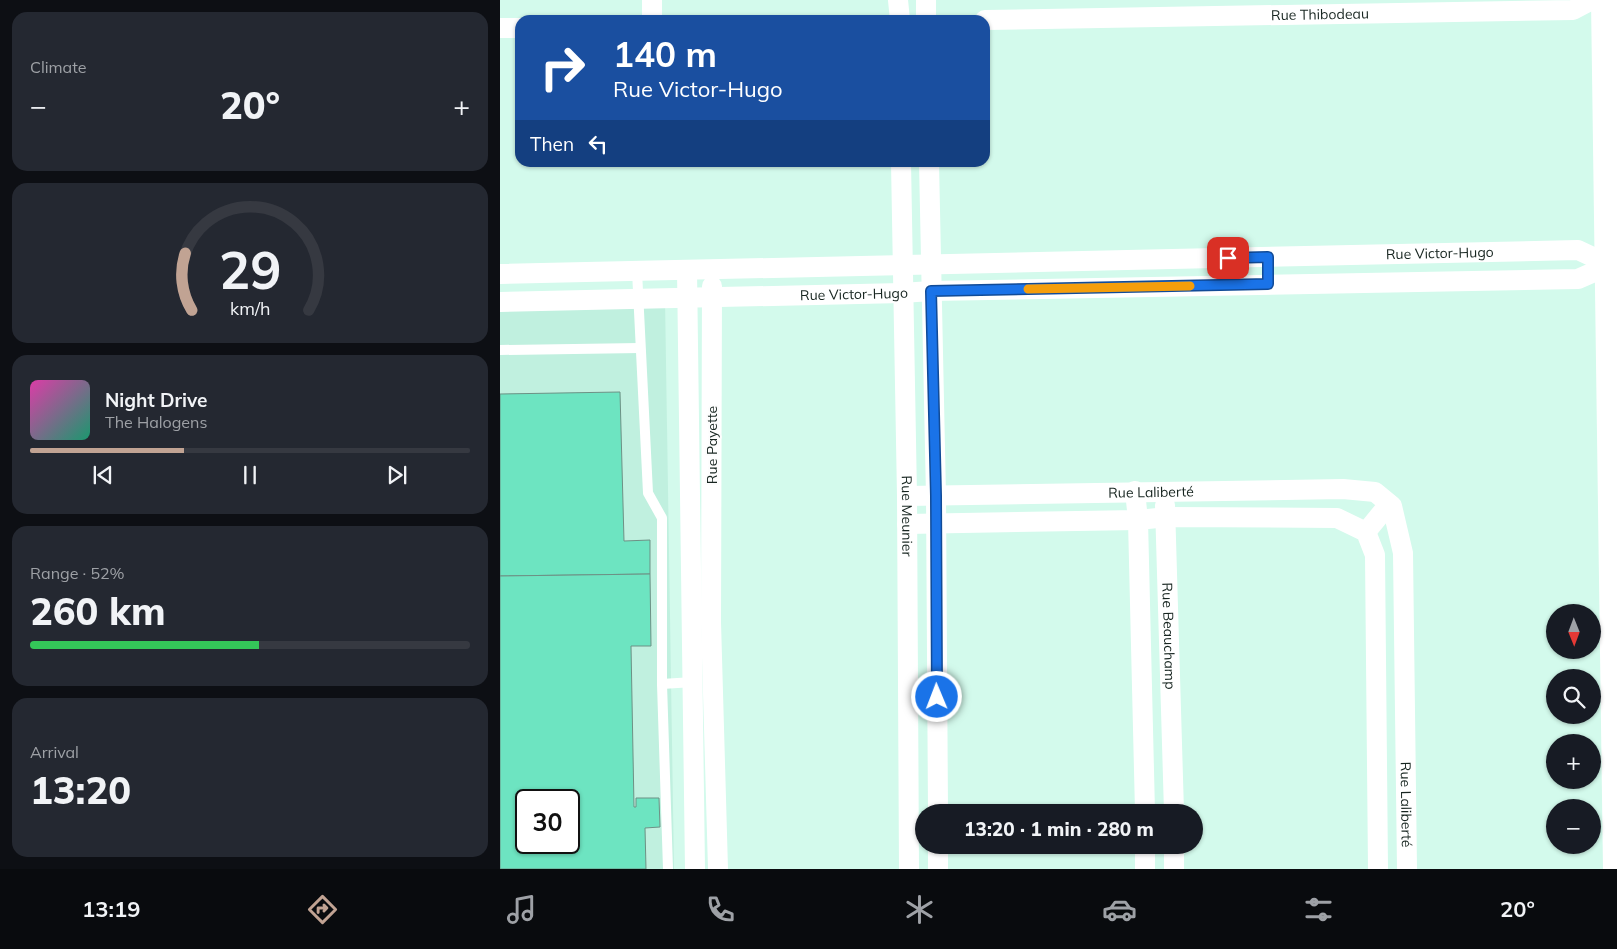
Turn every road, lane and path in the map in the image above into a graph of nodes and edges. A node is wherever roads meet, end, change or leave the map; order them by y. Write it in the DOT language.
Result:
graph roads {
  1 [pos="652,0"];
  2 [pos="898,0"];
  3 [pos="926,0"];
  4 [pos="1592,0"];
  5 [pos="1605,0"];
  6 [pos="1226,7"];
  7 [pos="652,15"];
  8 [pos="900,15"];
  9 [pos="926,15"];
  10 [pos="990,20"];
  11 [pos="500,28"];
  12 [pos="515,28"];
  13 [pos="901,167"];
  14 [pos="929,167"];
  15 [pos="1268,257"];
  16 [pos="902,264"];
  17 [pos="1613,264"];
  18 [pos="931,265"];
  19 [pos="713,269"];
  20 [pos="686,270"];
  21 [pos="637,271"];
  22 [pos="500,274"];
  23 [pos="1268,284"];
  24 [pos="931,291"];
  25 [pos="902,293"];
  26 [pos="712,298"];
  27 [pos="637,299"];
  28 [pos="686,299"];
  29 [pos="500,302"];
  30 [pos="640,348"];
  31 [pos="500,350"];
  32 [pos="1135,491"];
  33 [pos="1164,491"];
  34 [pos="907,496"];
  35 [pos="936,496"];
  36 [pos="1389,504"];
  37 [pos="1167,517"];
  38 [pos="1138,520"];
  39 [pos="907,524"];
  40 [pos="936,524"];
  41 [pos="1366,532"];
  42 [pos="702,621"];
  43 [pos="693,682"];
  44 [pos="662,684"];
  45 [pos="1615,710"];
  46 [pos="1145,782"];
  47 [pos="1174,783"];
  48 [pos="938,804"];
  49 [pos="1145,804"];
  50 [pos="1174,804"];
  51 [pos="938,854"];
  52 [pos="1145,854"];
  53 [pos="1174,854"];
  54 [pos="668,869"];
  55 [pos="696,869"];
  56 [pos="718,869"];
  57 [pos="909,869"];
  58 [pos="938,869"];
  59 [pos="1145,869"];
  60 [pos="1174,869"];
  61 [pos="1378,869"];
  62 [pos="1407,869"];
  63 [pos="1617,869"];
  1 -- 7 [label="street"];
  2 -- 8 [label="street"];
  3 -- 9 [label="street"];
  4 -- 6 [label="street, Rue Thibodeau"];
  5 -- 17 [label="street"];
  6 -- 10 [label="street, Rue Thibodeau"];
  11 -- 12 [label="street"];
  13 -- 16 [label="street, Rue Meunier"];
  14 -- 18 [label="street, Rue Meunier"];
  15 -- 17 [label="street, Rue Victor-Hugo"];
  15 -- 18 [label="street, Rue Victor-Hugo"];
  15 -- 23 [label="street"];
  16 -- 18 [label="street, Rue Victor-Hugo"];
  16 -- 19 [label="street, Rue Victor-Hugo"];
  16 -- 25 [label="street, Rue Meunier"];
  17 -- 23 [label="street, Rue Victor-Hugo"];
  17 -- 45 [label="street"];
  18 -- 24 [label="street, Rue Meunier"];
  19 -- 20 [label="street, Rue Victor-Hugo"];
  19 -- 26 [label="street, Rue Payette"];
  20 -- 21 [label="street, Rue Victor-Hugo"];
  20 -- 28 [label="street, Rue Payette"];
  21 -- 22 [label="street, Rue Victor-Hugo"];
  21 -- 27 [label="lane"];
  23 -- 24 [label="street, Rue Victor-Hugo"];
  24 -- 25 [label="street, Rue Victor-Hugo"];
  24 -- 35 [label="street, Rue Meunier"];
  25 -- 26 [label="street, Rue Victor-Hugo"];
  25 -- 34 [label="street, Rue Meunier"];
  26 -- 28 [label="street, Rue Victor-Hugo"];
  26 -- 42 [label="street, Rue Payette"];
  27 -- 28 [label="street, Rue Victor-Hugo"];
  27 -- 29 [label="street, Rue Victor-Hugo"];
  27 -- 30 [label="lane"];
  28 -- 42 [label="street, Rue Payette"];
  30 -- 31 [label="lane"];
  30 -- 44 [label="lane"];
  32 -- 33 [label="street, Rue Laliberté"];
  32 -- 35 [label="street, Rue Laliberté"];
  32 -- 38 [label="street, Rue Beauchamp"];
  33 -- 36 [label="street, Rue Laliberté"];
  33 -- 37 [label="street, Rue Beauchamp"];
  34 -- 35 [label="street, Rue Laliberté"];
  34 -- 39 [label="street, Rue Meunier"];
  35 -- 40 [label="street, Rue Meunier"];
  36 -- 41 [label="street"];
  36 -- 62 [label="street, Rue Laliberté"];
  37 -- 38 [label="street, Rue Laliberté"];
  37 -- 41 [label="street, Rue Laliberté"];
  37 -- 47 [label="street, Rue Beauchamp"];
  38 -- 40 [label="street, Rue Laliberté"];
  38 -- 46 [label="street, Rue Beauchamp"];
  39 -- 40 [label="street, Rue Laliberté"];
  39 -- 57 [label="street, Rue Meunier"];
  40 -- 48 [label="street, Rue Meunier"];
  41 -- 61 [label="street, Rue Laliberté"];
  42 -- 43 [label="street, Rue Payette"];
  42 -- 56 [label="street, Rue Payette"];
  43 -- 44 [label="lane"];
  43 -- 55 [label="street, Rue Payette"];
  44 -- 54 [label="lane"];
  45 -- 63 [label="street"];
  46 -- 47 [label="street"];
  46 -- 49 [label="street, Rue Beauchamp"];
  47 -- 50 [label="street, Rue Beauchamp"];
  51 -- 58 [label="street"];
  52 -- 59 [label="street"];
  53 -- 60 [label="street"];
}
